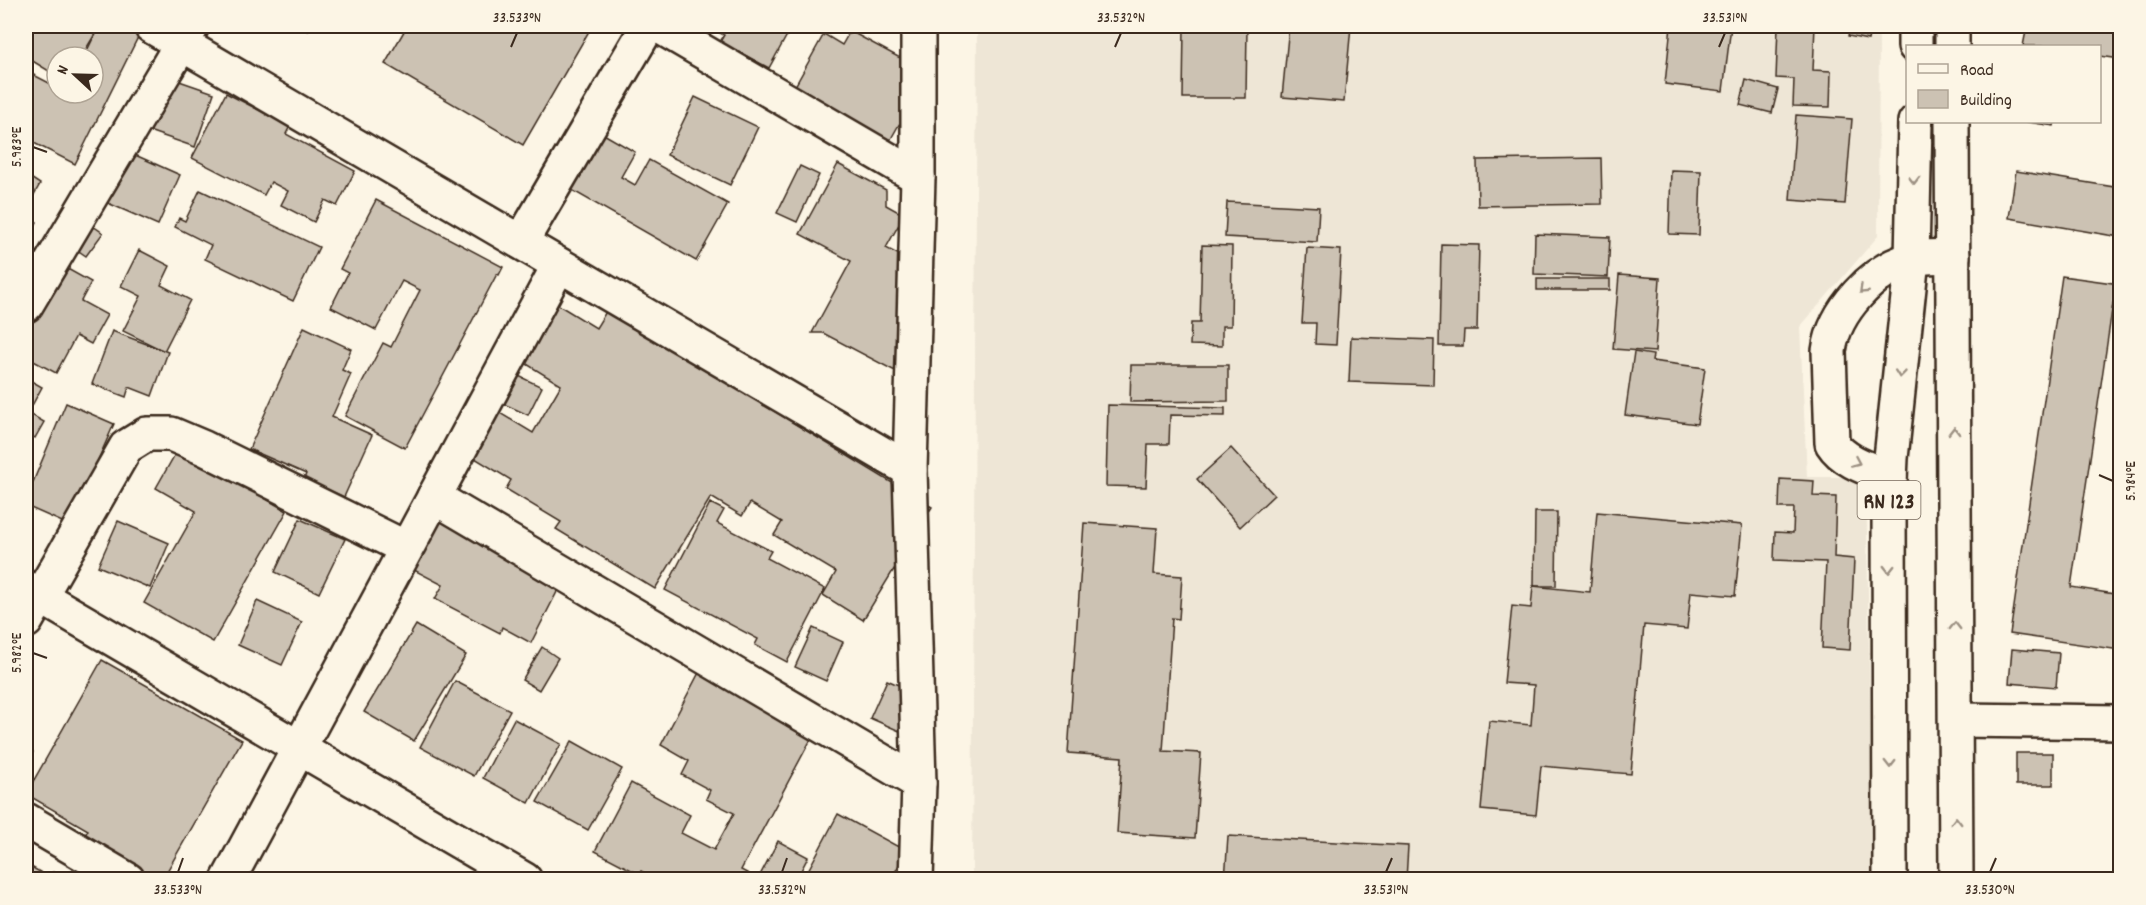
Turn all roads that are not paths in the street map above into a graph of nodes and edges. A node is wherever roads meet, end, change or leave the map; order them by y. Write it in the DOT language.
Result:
graph roads {
  1 [pos="151,26"];
  2 [pos="648,26"];
  3 [pos="659,26"];
  4 [pos="918,26"];
  5 [pos="1915,26"];
  6 [pos="1952,26"];
  7 [pos="187,35"];
  8 [pos="1915,45"];
  9 [pos="1952,45"];
  10 [pos="1915,123"];
  11 [pos="1952,123"];
  12 [pos="918,177"];
  13 [pos="521,242"];
  14 [pos="1953,256"];
  15 [pos="1912,259"];
  16 [pos="559,264"];
  17 [pos="26,305"];
  18 [pos="910,470"];
  19 [pos="1890,477"];
  20 [pos="434,497"];
  21 [pos="406,548"];
  22 [pos="30,602"];
  23 [pos="1956,720"];
  24 [pos="2121,722"];
  25 [pos="299,748"];
  26 [pos="920,783"];
  27 [pos="26,820"];
  28 [pos="128,879"];
  29 [pos="228,879"];
  30 [pos="525,879"];
  31 [pos="916,879"];
  32 [pos="1890,879"];
  33 [pos="1956,879"];
  1 -- 7 [label="street"];
  2 -- 13 [label="street"];
  3 -- 12 [label="street"];
  4 -- 12 [label="street"];
  5 -- 8 [label="street"];
  6 -- 9 [label="street"];
  7 -- 13 [label="street"];
  7 -- 17 [label="street"];
  10 -- 15 [label="street, RN 123, one-way"];
  11 -- 14 [label="street, RN 123"];
  12 -- 18 [label="street"];
  13 -- 16 [label="street"];
  14 -- 15 [label="street"];
  23 -- 14 [label="street, RN 123, one-way"];
  15 -- 19 [label="street, RN 123, one-way"];
  15 -- 19 [label="street, one-way"];
  16 -- 18 [label="street"];
  16 -- 20 [label="street"];
  18 -- 26 [label="street"];
  19 -- 32 [label="street, RN 123, one-way"];
  20 -- 21 [label="street"];
  20 -- 26 [label="street"];
  21 -- 22 [label="street"];
  21 -- 25 [label="street"];
  22 -- 25 [label="street"];
  23 -- 24 [label="street"];
  33 -- 23 [label="street, RN 123, one-way"];
  25 -- 29 [label="street"];
  25 -- 30 [label="street"];
  26 -- 31 [label="street"];
  27 -- 28 [label="street"];
}
